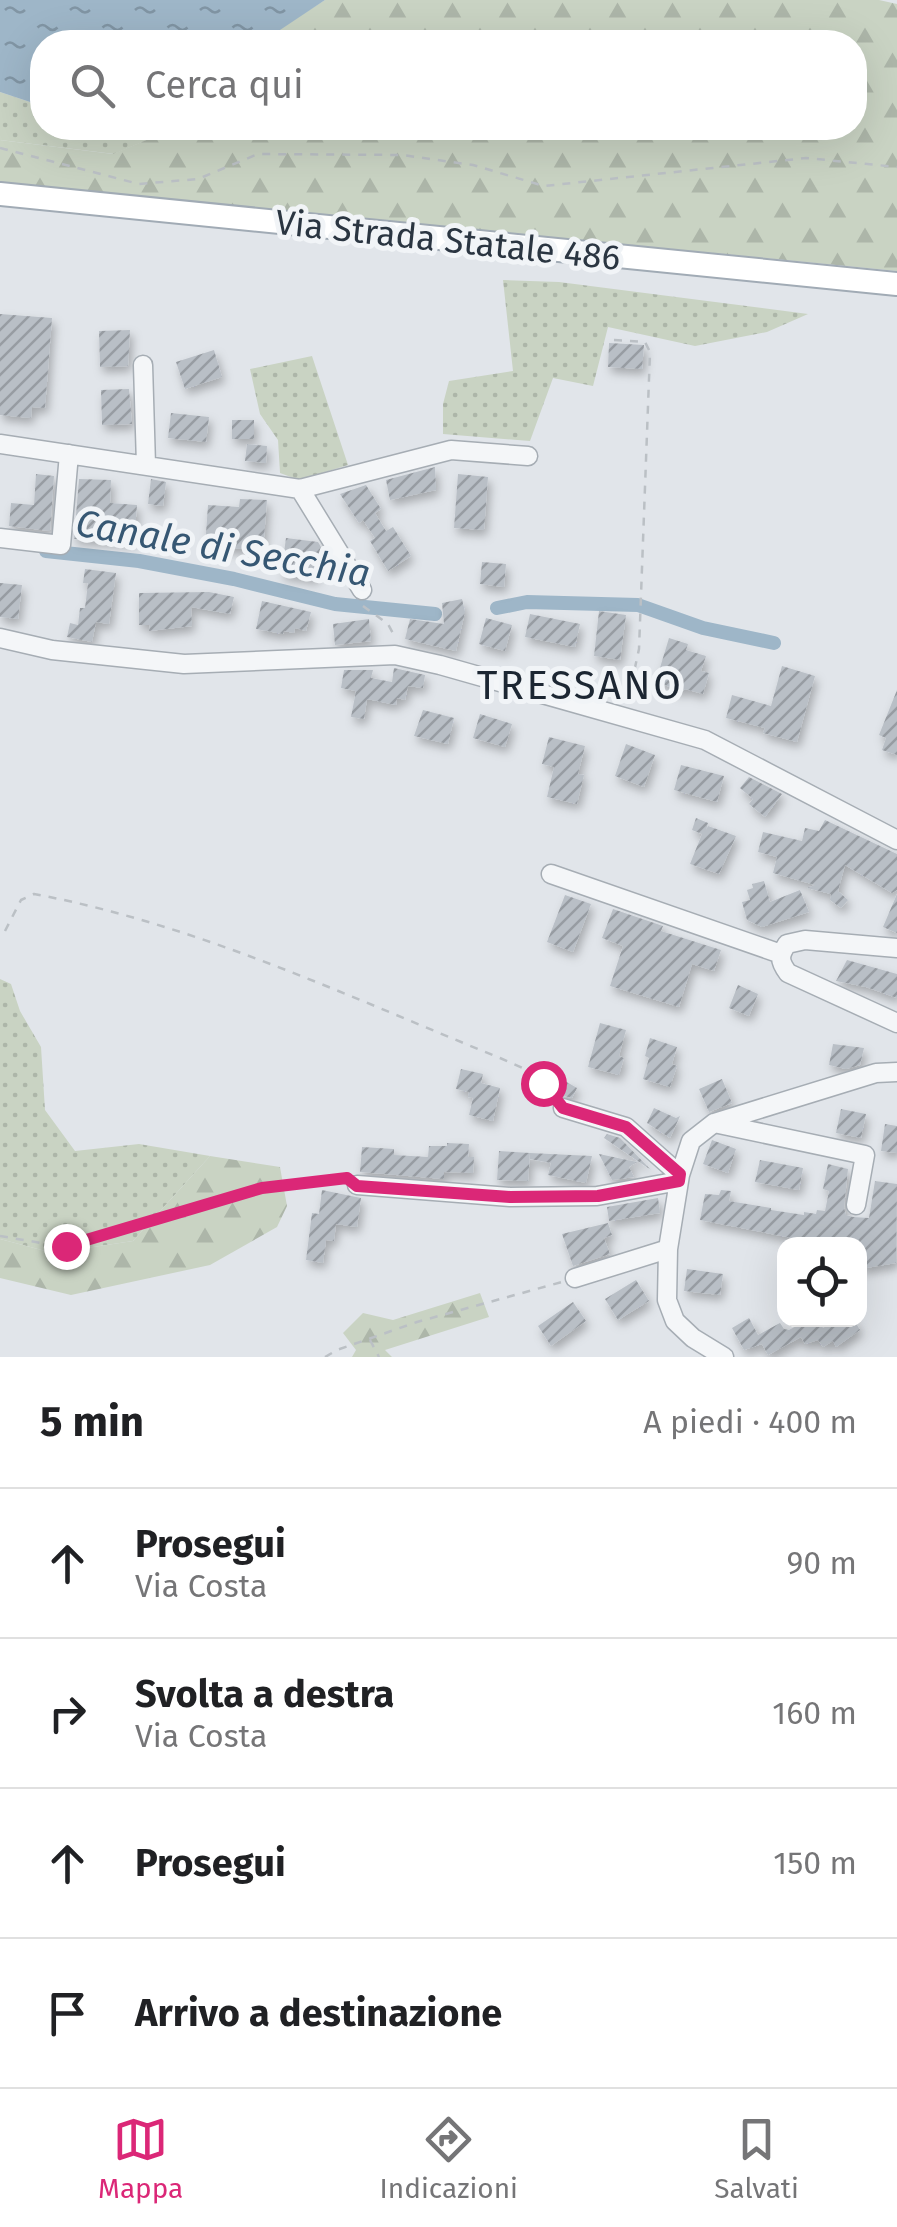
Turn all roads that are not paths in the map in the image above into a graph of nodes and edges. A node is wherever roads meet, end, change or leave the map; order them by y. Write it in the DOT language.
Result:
graph roads {
  1 [pos="0,194"];
  2 [pos="897,284"];
  3 [pos="143,365"];
  4 [pos="0,444"];
  5 [pos="69,454"];
  6 [pos="528,456"];
  7 [pos="146,466"];
  8 [pos="300,489"];
  9 [pos="0,538"];
  10 [pos="361,596"];
  11 [pos="0,638"];
  12 [pos="897,840"];
  13 [pos="552,874"];
  14 [pos="897,948"];
  15 [pos="781,954"];
  16 [pos="897,1024"];
  17 [pos="897,1072"];
  18 [pos="563,1108"];
  19 [pos="714,1123"];
  20 [pos="680,1178"];
  21 [pos="357,1186"];
  22 [pos="856,1205"];
  23 [pos="668,1258"];
  24 [pos="575,1278"];
  25 [pos="724,1357"];
  1 -- 2 [label="main road, Via Strada Statale 486"];
  3 -- 7 [label="street"];
  4 -- 5 [label="street"];
  5 -- 7 [label="street"];
  5 -- 9 [label="street"];
  6 -- 8 [label="street"];
  7 -- 8 [label="street"];
  8 -- 10 [label="street"];
  11 -- 12 [label="street"];
  13 -- 15 [label="street"];
  14 -- 15 [label="street"];
  15 -- 16 [label="street"];
  17 -- 19 [label="street"];
  18 -- 20 [label="street"];
  19 -- 20 [label="street"];
  19 -- 22 [label="street"];
  20 -- 21 [label="street"];
  20 -- 23 [label="street"];
  23 -- 24 [label="street"];
  23 -- 25 [label="street"];
}
